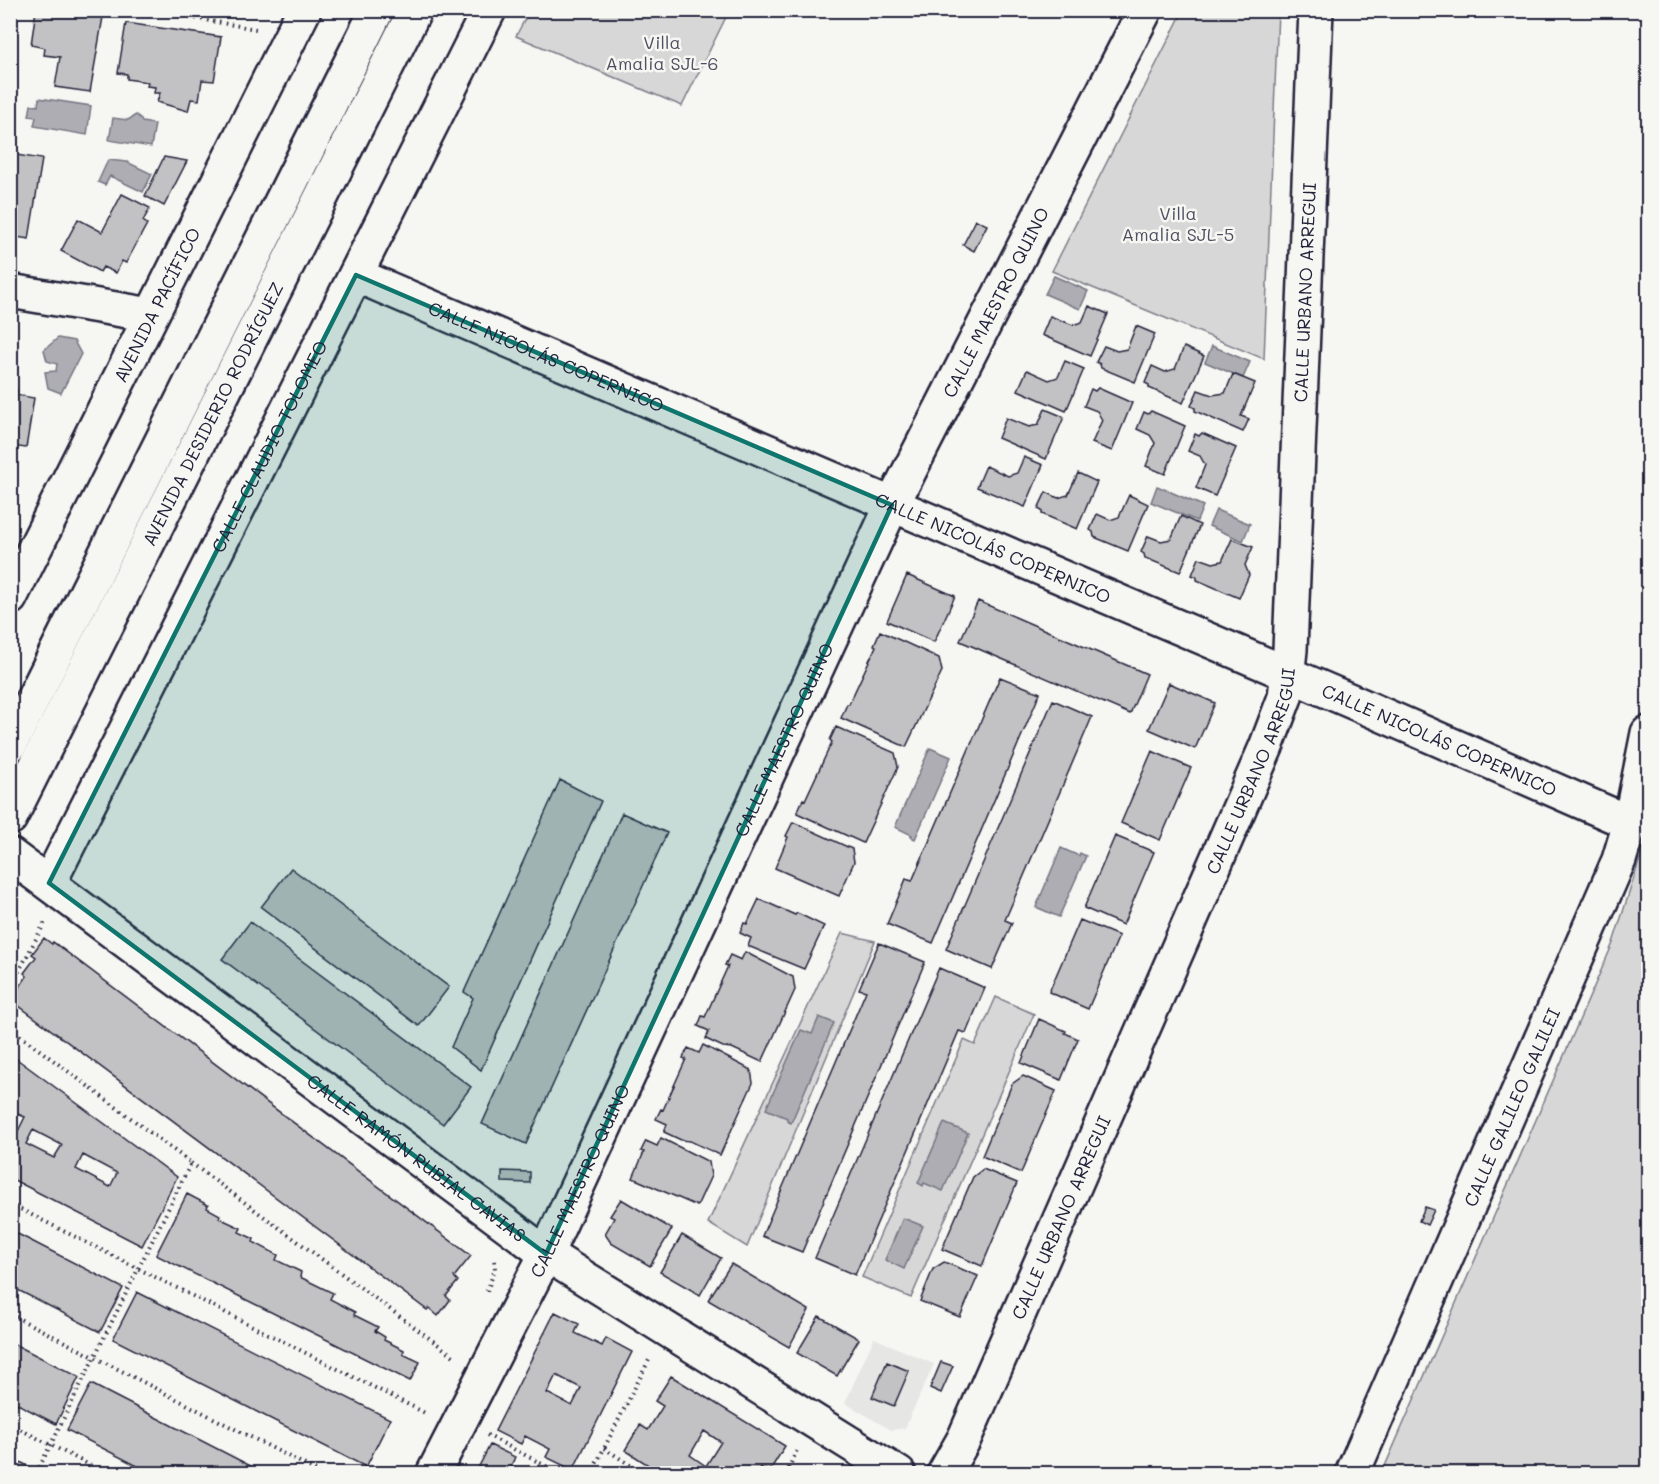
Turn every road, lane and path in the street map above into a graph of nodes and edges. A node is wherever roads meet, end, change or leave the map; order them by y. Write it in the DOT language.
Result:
graph roads {
  1 [pos="148,10"];
  2 [pos="377,10"];
  3 [pos="414,10"];
  4 [pos="489,10"];
  5 [pos="1145,10"];
  6 [pos="1316,10"];
  7 [pos="285,17"];
  8 [pos="356,275"];
  9 [pos="10,291"];
  10 [pos="151,315"];
  11 [pos="892,505"];
  12 [pos="10,598"];
  13 [pos="1287,674"];
  14 [pos="1648,733"];
  15 [pos="10,745"];
  16 [pos="10,818"];
  17 [pos="1629,823"];
  18 [pos="10,855"];
  19 [pos="49,883"];
  20 [pos="52,927"];
  21 [pos="10,988"];
  22 [pos="10,1028"];
  23 [pos="191,1163"];
  24 [pos="10,1204"];
  25 [pos="491,1251"];
  26 [pos="546,1254"];
  27 [pos="139,1269"];
  28 [pos="484,1298"];
  29 [pos="10,1314"];
  30 [pos="460,1347"];
  31 [pos="641,1352"];
  32 [pos="94,1357"];
  33 [pos="455,1357"];
  34 [pos="650,1358"];
  35 [pos="660,1364"];
  36 [pos="450,1366"];
  37 [pos="431,1405"];
  38 [pos="10,1424"];
  39 [pos="482,1432"];
  40 [pos="788,1443"];
  41 [pos="51,1444"];
  42 [pos="604,1448"];
  43 [pos="36,1473"];
  44 [pos="107,1473"];
  45 [pos="322,1473"];
  46 [pos="433,1473"];
  47 [pos="561,1473"];
  48 [pos="591,1473"];
  49 [pos="644,1473"];
  50 [pos="786,1473"];
  51 [pos="899,1473"];
  52 [pos="944,1473"];
  53 [pos="1352,1473"];
  1 -- 7 [label="path"];
  2 -- 15 [label="street, AVENIDA DESIDERIO RODRÍGUEZ"];
  3 -- 16 [label="street, AVENIDA DESIDERIO RODRÍGUEZ"];
  4 -- 8 [label="street, CALLE CLAUDIO TOLOMEO"];
  5 -- 11 [label="street, CALLE MAESTRO QUINO"];
  6 -- 13 [label="street, CALLE URBANO ARREGUI"];
  7 -- 10 [label="street, AVENIDA PACÍFICO"];
  8 -- 11 [label="street, CALLE NICOLÁS COPERNICO"];
  8 -- 19 [label="street, CALLE CLAUDIO TOLOMEO"];
  9 -- 10 [label="street"];
  10 -- 12 [label="street, AVENIDA PACÍFICO"];
  11 -- 13 [label="street, CALLE NICOLÁS COPERNICO"];
  11 -- 26 [label="street, CALLE MAESTRO QUINO"];
  13 -- 17 [label="street, CALLE NICOLÁS COPERNICO"];
  13 -- 52 [label="street, CALLE URBANO ARREGUI"];
  14 -- 17 [label="street, CALLE GALILEO GALILEI"];
  17 -- 53 [label="street, CALLE GALILEO GALILEI"];
  18 -- 19 [label="street, CALLE RAMÓN RUBIAL CAVIAS"];
  19 -- 26 [label="street, CALLE RAMÓN RUBIAL CAVIAS"];
  20 -- 21 [label="path"];
  22 -- 23 [label="path"];
  23 -- 27 [label="path"];
  23 -- 33 [label="path"];
  24 -- 27 [label="path"];
  25 -- 28 [label="path"];
  26 -- 46 [label="street, CALLE MAESTRO QUINO"];
  26 -- 51 [label="street, CALLE RAMÓN RUBIAL CAVIAS"];
  27 -- 32 [label="path"];
  27 -- 37 [label="path"];
  29 -- 32 [label="path"];
  30 -- 33 [label="path"];
  31 -- 34 [label="path"];
  32 -- 41 [label="path"];
  32 -- 45 [label="path"];
  33 -- 36 [label="path"];
  34 -- 35 [label="path"];
  34 -- 42 [label="path"];
  38 -- 41 [label="path"];
  39 -- 47 [label="path"];
  40 -- 50 [label="path"];
  41 -- 43 [label="path"];
  41 -- 44 [label="path"];
  42 -- 48 [label="path"];
  42 -- 49 [label="path"];
}
